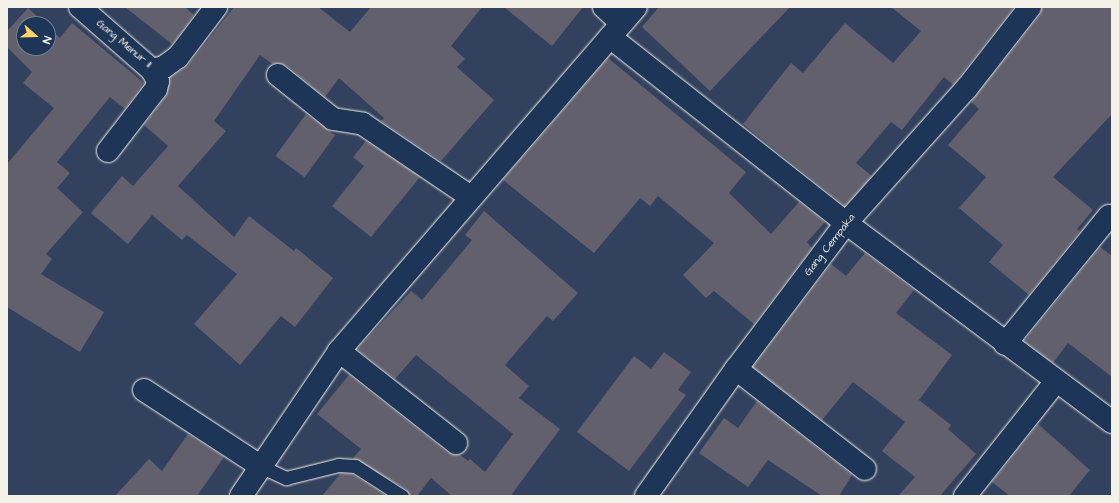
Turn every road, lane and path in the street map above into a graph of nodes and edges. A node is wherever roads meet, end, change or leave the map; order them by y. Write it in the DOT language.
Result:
graph roads {
  1 [pos="80,7"];
  2 [pos="216,7"];
  3 [pos="604,7"];
  4 [pos="636,7"];
  5 [pos="1030,7"];
  6 [pos="615,30"];
  7 [pos="152,70"];
  8 [pos="278,75"];
  9 [pos="108,151"];
  10 [pos="471,197"];
  11 [pos="1109,216"];
  12 [pos="846,222"];
  13 [pos="1005,344"];
  14 [pos="339,351"];
  15 [pos="736,369"];
  16 [pos="1056,381"];
  17 [pos="144,390"];
  18 [pos="1112,422"];
  19 [pos="456,443"];
  20 [pos="260,466"];
  21 [pos="864,469"];
  22 [pos="241,496"];
  23 [pos="402,496"];
  24 [pos="646,496"];
  25 [pos="964,496"];
  1 -- 7 [label="street, Gang Menur II"];
  2 -- 7 [label="street, Gang Menur II"];
  3 -- 6 [label="street"];
  4 -- 6 [label="street"];
  5 -- 12 [label="street, Gang Cempaka"];
  6 -- 10 [label="street"];
  6 -- 12 [label="street"];
  7 -- 9 [label="street"];
  8 -- 10 [label="street"];
  10 -- 14 [label="street"];
  11 -- 13 [label="street"];
  12 -- 13 [label="street"];
  12 -- 15 [label="street, Gang Cempaka"];
  13 -- 16 [label="street"];
  14 -- 19 [label="street"];
  14 -- 20 [label="street"];
  15 -- 21 [label="street"];
  15 -- 24 [label="street, Gang Cempaka"];
  16 -- 18 [label="street"];
  16 -- 25 [label="street"];
  17 -- 20 [label="street"];
  20 -- 22 [label="street"];
  20 -- 23 [label="lane"];
}
